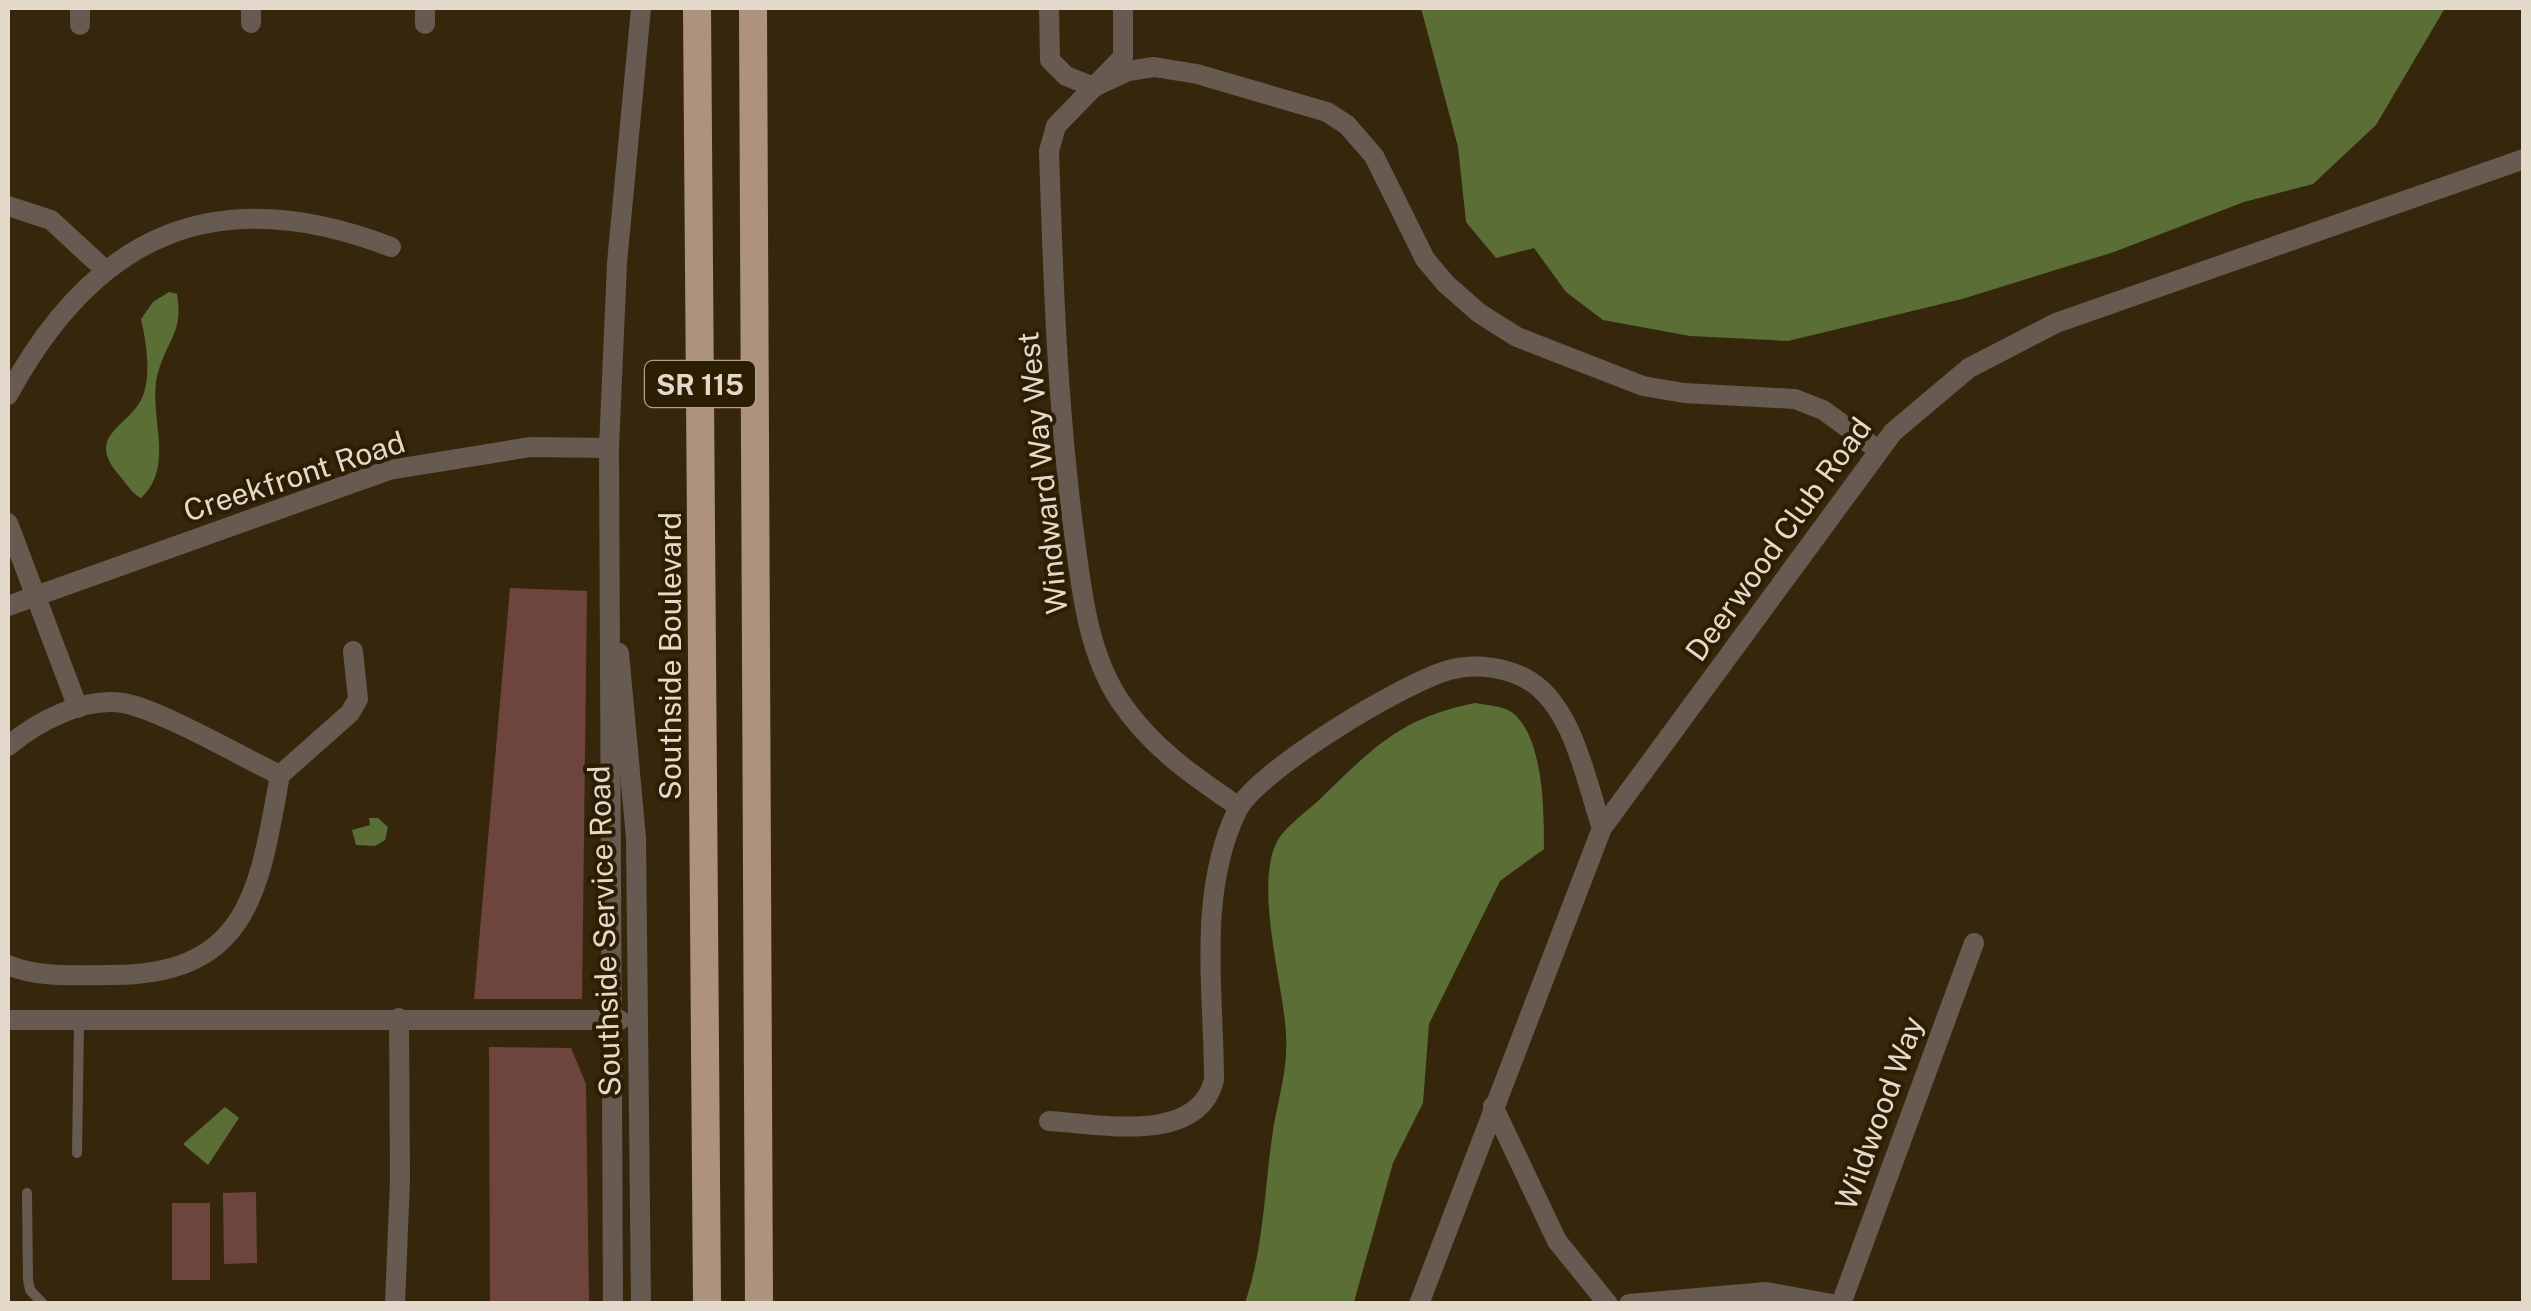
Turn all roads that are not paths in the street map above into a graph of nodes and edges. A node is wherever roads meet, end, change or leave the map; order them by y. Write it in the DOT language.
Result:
graph roads {
  1 [pos="642,8"];
  2 [pos="698,8"];
  3 [pos="753,8"];
  4 [pos="1048,8"];
  5 [pos="1123,8"];
  6 [pos="1094,88"];
  7 [pos="2524,159"];
  8 [pos="8,206"];
  9 [pos="391,248"];
  10 [pos="104,269"];
  11 [pos="8,395"];
  12 [pos="609,448"];
  13 [pos="1877,449"];
  14 [pos="8,523"];
  15 [pos="610,557"];
  16 [pos="35,596"];
  17 [pos="8,606"];
  18 [pos="353,650"];
  19 [pos="78,708"];
  20 [pos="8,746"];
  21 [pos="280,775"];
  22 [pos="1239,807"];
  23 [pos="1602,828"];
  24 [pos="1974,943"];
  25 [pos="8,965"];
  26 [pos="399,1018"];
  27 [pos="8,1020"];
  28 [pos="609,1020"];
  29 [pos="640,1020"];
  30 [pos="79,1023"];
  31 [pos="1493,1106"];
  32 [pos="1049,1121"];
  33 [pos="77,1153"];
  34 [pos="28,1193"];
  35 [pos="43,1304"];
  36 [pos="395,1304"];
  37 [pos="613,1304"];
  38 [pos="641,1304"];
  39 [pos="706,1304"];
  40 [pos="759,1304"];
  41 [pos="1419,1304"];
  42 [pos="1608,1304"];
  43 [pos="1629,1304"];
  44 [pos="1832,1304"];
  45 [pos="1841,1304"];
  1 -- 12 [label="street, Southside Service Road"];
  2 -- 39 [label="highway, Southside Boulevard / SR 115"];
  3 -- 40 [label="highway, SR 115"];
  4 -- 6 [label="street"];
  5 -- 6 [label="street"];
  6 -- 13 [label="street"];
  6 -- 22 [label="street, Windward Way West"];
  7 -- 13 [label="street, Deerwood Club Road"];
  8 -- 10 [label="street"];
  9 -- 10 [label="street"];
  10 -- 11 [label="street"];
  12 -- 15 [label="street, Southside Service Road"];
  12 -- 16 [label="street, Creekfront Road"];
  13 -- 23 [label="street, Deerwood Club Road"];
  14 -- 16 [label="street"];
  15 -- 28 [label="street, Southside Service Road"];
  15 -- 29 [label="street, Southside Service Road"];
  16 -- 17 [label="street, Creekfront Road"];
  16 -- 19 [label="street"];
  18 -- 21 [label="street"];
  19 -- 20 [label="street"];
  19 -- 21 [label="street"];
  21 -- 25 [label="street"];
  22 -- 23 [label="street"];
  22 -- 32 [label="street"];
  23 -- 31 [label="street, Deerwood Club Road"];
  24 -- 45 [label="street, Wildwood Way"];
  26 -- 28 [label="street"];
  26 -- 30 [label="street"];
  26 -- 36 [label="street"];
  27 -- 30 [label="street"];
  28 -- 29 [label="street"];
  28 -- 37 [label="street, Southside Service Road"];
  29 -- 38 [label="street, Southside Service Road"];
  30 -- 33 [label="lane"];
  31 -- 41 [label="street, Deerwood Club Road"];
  31 -- 42 [label="street"];
  34 -- 35 [label="lane"];
  43 -- 44 [label="street"];
}
